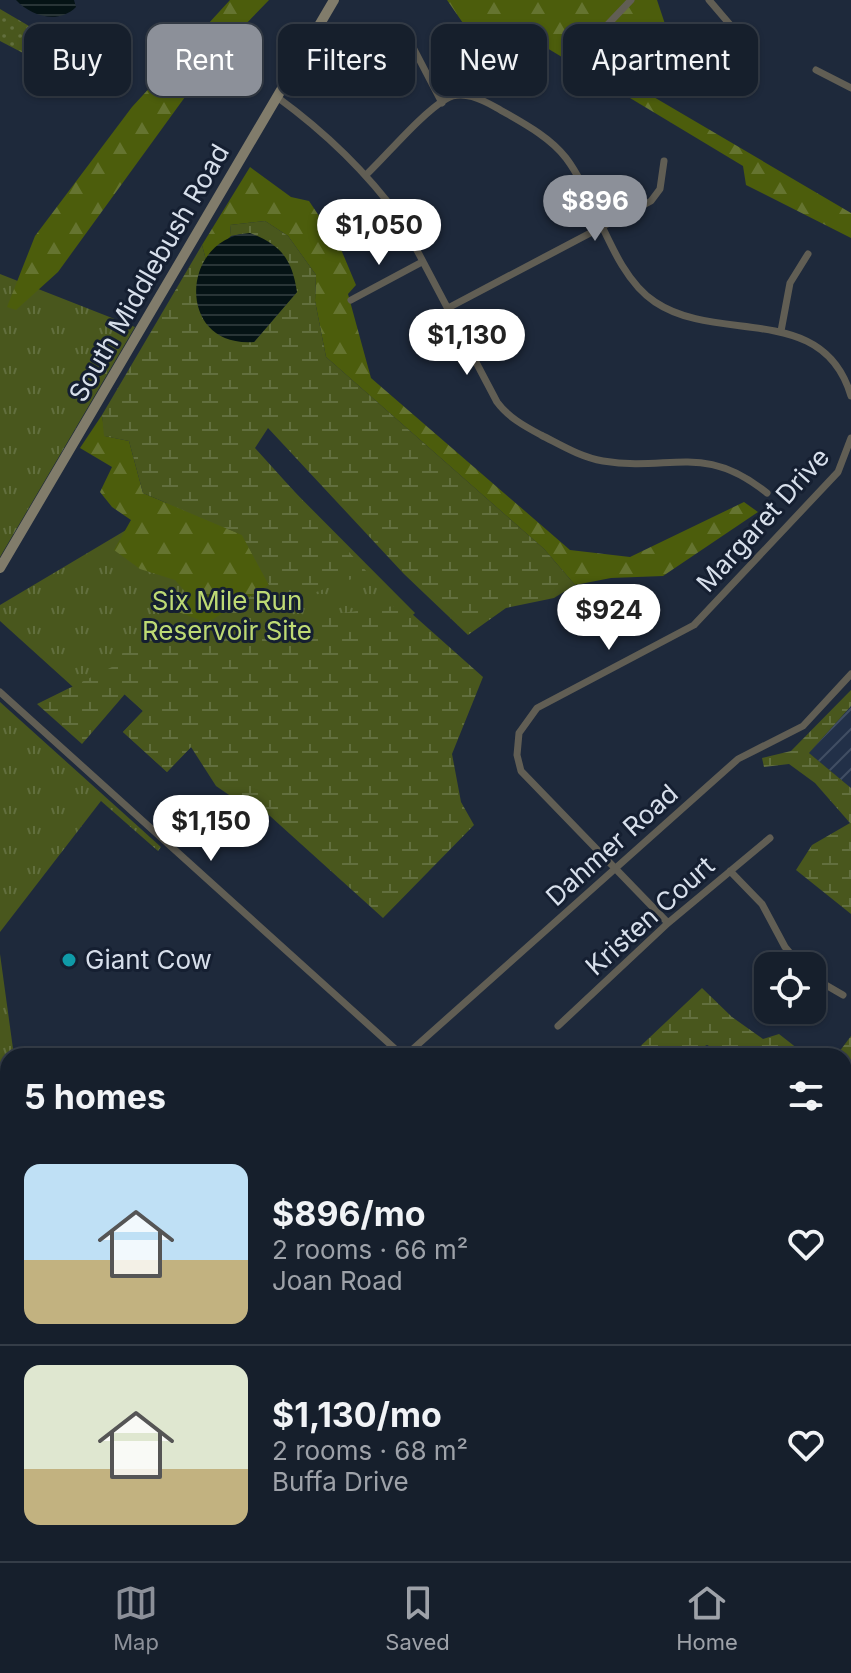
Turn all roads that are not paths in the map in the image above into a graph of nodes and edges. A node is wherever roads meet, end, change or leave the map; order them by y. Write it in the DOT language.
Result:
graph roads {
  1 [pos="334,0"];
  2 [pos="631,0"];
  3 [pos="709,0"];
  4 [pos="608,24"];
  5 [pos="730,24"];
  6 [pos="415,51"];
  7 [pos="816,70"];
  8 [pos="851,88"];
  9 [pos="277,97"];
  10 [pos="442,103"];
  11 [pos="664,161"];
  12 [pos="366,175"];
  13 [pos="605,228"];
  14 [pos="808,254"];
  15 [pos="422,262"];
  16 [pos="351,300"];
  17 [pos="448,308"];
  18 [pos="781,331"];
  19 [pos="851,396"];
  20 [pos="851,438"];
  21 [pos="767,493"];
  22 [pos="0,568"];
  23 [pos="851,674"];
  24 [pos="0,692"];
  25 [pos="770,838"];
  26 [pos="616,866"];
  27 [pos="730,871"];
  28 [pos="668,923"];
  29 [pos="789,952"];
  30 [pos="826,985"];
  31 [pos="843,995"];
  32 [pos="558,1026"];
  33 [pos="395,1048"];
  34 [pos="413,1048"];
  1 -- 9 [label="street, South Middlebush Road"];
  2 -- 4 [label="street"];
  3 -- 5 [label="street"];
  6 -- 10 [label="street"];
  7 -- 8 [label="street"];
  9 -- 12 [label="street"];
  9 -- 22 [label="street, South Middlebush Road"];
  10 -- 12 [label="street"];
  10 -- 13 [label="street"];
  11 -- 13 [label="street"];
  12 -- 15 [label="street"];
  13 -- 17 [label="street"];
  13 -- 18 [label="street"];
  14 -- 18 [label="street"];
  15 -- 16 [label="street"];
  15 -- 17 [label="street"];
  17 -- 21 [label="street"];
  18 -- 19 [label="street"];
  20 -- 26 [label="street, Margaret Drive"];
  23 -- 26 [label="street, Dahmer Road"];
  24 -- 33 [label="street"];
  25 -- 27 [label="street, Kristen Court"];
  26 -- 28 [label="street, Margaret Drive"];
  26 -- 34 [label="street, Dahmer Road"];
  27 -- 28 [label="street, Kristen Court"];
  27 -- 29 [label="street"];
  28 -- 32 [label="street, Kristen Court"];
  30 -- 31 [label="street"];
}
